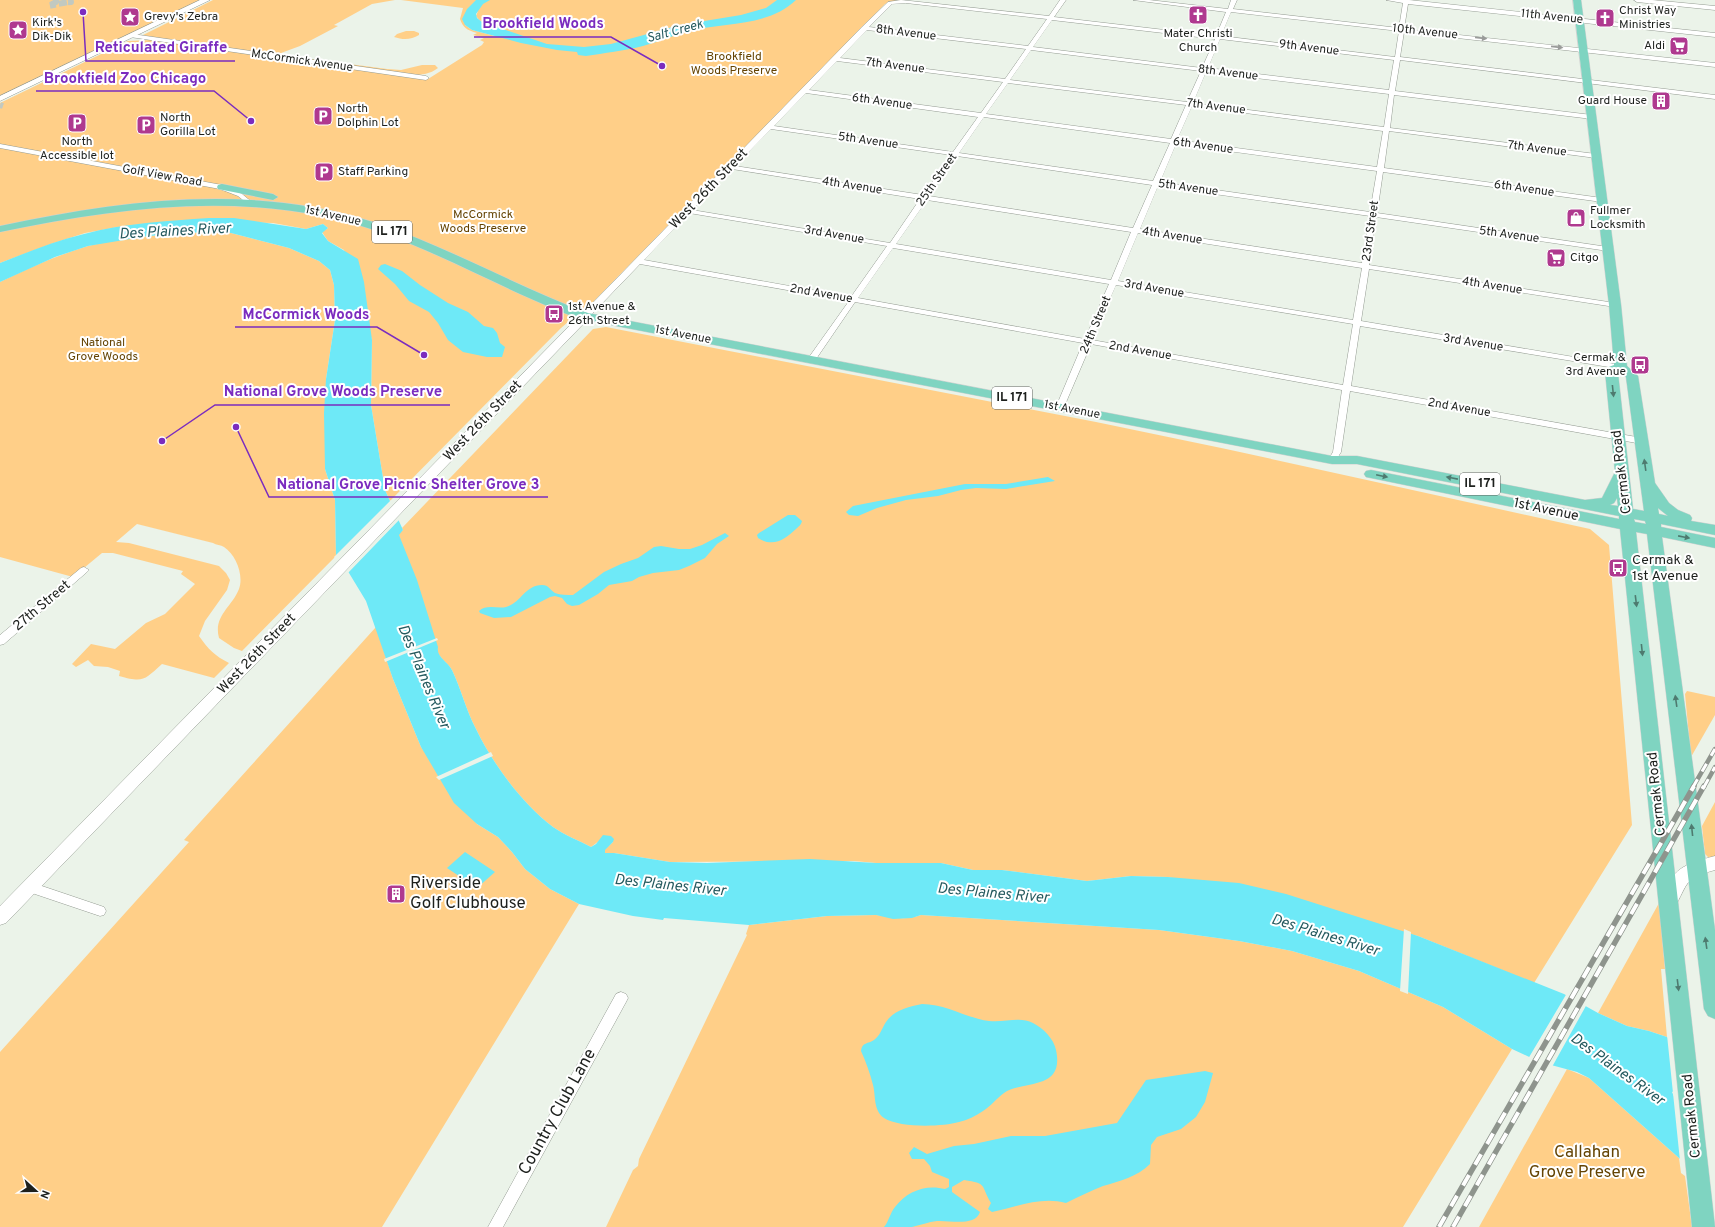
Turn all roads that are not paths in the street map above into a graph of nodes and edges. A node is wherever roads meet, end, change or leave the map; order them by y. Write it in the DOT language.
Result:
graph roads {
  1 [pos="206,0"];
  2 [pos="917,0"];
  3 [pos="1063,0"];
  4 [pos="1136,0"];
  5 [pos="1234,0"];
  6 [pos="1389,0"];
  7 [pos="1577,0"];
  8 [pos="1638,0"];
  9 [pos="903,1"];
  10 [pos="1406,1"];
  11 [pos="1715,8"];
  12 [pos="1230,10"];
  13 [pos="1050,19"];
  14 [pos="1580,20"];
  15 [pos="864,28"];
  16 [pos="1401,29"];
  17 [pos="1715,35"];
  18 [pos="132,36"];
  19 [pos="1219,38"];
  20 [pos="1030,48"];
  21 [pos="1583,50"];
  22 [pos="836,58"];
  23 [pos="1397,59"];
  24 [pos="1715,65"];
  25 [pos="1206,70"];
  26 [pos="426,78"];
  27 [pos="1007,81"];
  28 [pos="1587,81"];
  29 [pos="804,91"];
  30 [pos="1392,93"];
  31 [pos="1715,97"];
  32 [pos="0,99"];
  33 [pos="1191,104"];
  34 [pos="983,116"];
  35 [pos="1592,117"];
  36 [pos="768,127"];
  37 [pos="1386,129"];
  38 [pos="1175,142"];
  39 [pos="0,146"];
  40 [pos="956,154"];
  41 [pos="1596,156"];
  42 [pos="730,167"];
  43 [pos="1380,170"];
  44 [pos="1156,184"];
  45 [pos="222,187"];
  46 [pos="926,197"];
  47 [pos="1602,200"];
  48 [pos="250,203"];
  49 [pos="687,211"];
  50 [pos="1373,215"];
  51 [pos="355,220"];
  52 [pos="0,229"];
  53 [pos="1136,230"];
  54 [pos="892,245"];
  55 [pos="1608,249"];
  56 [pos="638,261"];
  57 [pos="1366,266"];
  58 [pos="1114,283"];
  59 [pos="854,300"];
  60 [pos="1615,305"];
  61 [pos="585,316"];
  62 [pos="1357,324"];
  63 [pos="1089,342"];
  64 [pos="811,360"];
  65 [pos="1621,367"];
  66 [pos="1347,388"];
  67 [pos="1060,407"];
  68 [pos="1618,437"];
  69 [pos="1642,441"];
  70 [pos="1332,460"];
  71 [pos="1622,472"];
  72 [pos="1647,482"];
  73 [pos="1582,511"];
  74 [pos="1628,520"];
  75 [pos="1653,524"];
  76 [pos="1715,528"];
  77 [pos="1715,543"];
  78 [pos="1632,553"];
  79 [pos="84,570"];
  80 [pos="0,641"];
  81 [pos="1706,866"];
  82 [pos="30,887"];
  83 [pos="1668,904"];
  84 [pos="100,911"];
  85 [pos="0,918"];
  86 [pos="621,998"];
  87 [pos="1715,1009"];
  88 [pos="495,1227"];
  89 [pos="1704,1227"];
  1 -- 18 [label="main road"];
  2 -- 9 [label="street"];
  3 -- 13 [label="street, 25th Street"];
  4 -- 12 [label="street, 10th Avenue"];
  5 -- 12 [label="street, 24th Street"];
  6 -- 10 [label="street, 11th Avenue"];
  7 -- 14 [label="main road"];
  8 -- 11 [label="street"];
  9 -- 13 [label="street, 9th Avenue"];
  9 -- 15 [label="street, West 26th Street"];
  10 -- 14 [label="street, 11th Avenue"];
  10 -- 16 [label="street, 23rd Street"];
  12 -- 16 [label="street, 10th Avenue"];
  12 -- 19 [label="street, 24th Street"];
  13 -- 19 [label="street, 9th Avenue"];
  13 -- 20 [label="street, 25th Street"];
  14 -- 17 [label="street, 11th Avenue"];
  14 -- 21 [label="main road"];
  15 -- 20 [label="street, 8th Avenue"];
  15 -- 22 [label="street, West 26th Street"];
  16 -- 21 [label="street, 10th Avenue, one-way"];
  16 -- 23 [label="street, 23rd Street"];
  18 -- 26 [label="street, McCormick Avenue"];
  18 -- 32 [label="main road"];
  19 -- 23 [label="street, 9th Avenue"];
  19 -- 25 [label="street, 24th Street"];
  20 -- 25 [label="street, 8th Avenue"];
  20 -- 27 [label="street, 25th Street"];
  21 -- 24 [label="street, 10th Avenue"];
  21 -- 28 [label="main road"];
  22 -- 27 [label="street, 7th Avenue"];
  22 -- 29 [label="street, West 26th Street"];
  23 -- 28 [label="street, 9th Avenue"];
  23 -- 30 [label="street, 23rd Street"];
  25 -- 30 [label="street, 8th Avenue"];
  25 -- 33 [label="street, 24th Street"];
  27 -- 33 [label="street, 7th Avenue"];
  27 -- 34 [label="street, 25th Street"];
  28 -- 31 [label="street, 9th Avenue"];
  28 -- 35 [label="main road"];
  29 -- 34 [label="street, 6th Avenue"];
  29 -- 36 [label="street, West 26th Street"];
  30 -- 35 [label="street, 8th Avenue"];
  30 -- 37 [label="street, 23rd Street"];
  33 -- 37 [label="street, 7th Avenue"];
  33 -- 38 [label="street, 24th Street"];
  34 -- 38 [label="street, 6th Avenue"];
  34 -- 40 [label="street, 25th Street"];
  35 -- 41 [label="main road"];
  36 -- 40 [label="street, 5th Avenue"];
  36 -- 42 [label="street, West 26th Street"];
  37 -- 41 [label="street, 7th Avenue"];
  37 -- 43 [label="street, 23rd Street"];
  38 -- 43 [label="street, 6th Avenue"];
  38 -- 44 [label="street, 24th Street"];
  39 -- 45 [label="street, Golf View Road"];
  40 -- 44 [label="street, 5th Avenue"];
  40 -- 46 [label="street, 25th Street"];
  41 -- 47 [label="main road"];
  42 -- 46 [label="street, 4th Avenue"];
  42 -- 49 [label="street, West 26th Street"];
  43 -- 47 [label="street, 6th Avenue"];
  43 -- 50 [label="street, 23rd Street"];
  44 -- 50 [label="street, 5th Avenue"];
  44 -- 53 [label="street, 24th Street"];
  45 -- 48 [label="street, Golf View Road"];
  45 -- 51 [label="main road"];
  46 -- 53 [label="street, 4th Avenue"];
  46 -- 54 [label="street, 25th Street"];
  47 -- 55 [label="main road"];
  48 -- 51 [label="main road, 1st Avenue / IL 171"];
  48 -- 52 [label="main road, 1st Avenue / IL 171"];
  49 -- 54 [label="street, 3rd Avenue"];
  49 -- 56 [label="street, West 26th Street"];
  50 -- 55 [label="street, 5th Avenue"];
  50 -- 57 [label="street, 23rd Street"];
  51 -- 61 [label="main road, 1st Avenue / IL 171"];
  53 -- 57 [label="street, 4th Avenue"];
  53 -- 58 [label="street, 24th Street"];
  54 -- 58 [label="street, 3rd Avenue"];
  54 -- 59 [label="street, 25th Street"];
  55 -- 60 [label="main road"];
  56 -- 59 [label="street, 2nd Avenue"];
  56 -- 61 [label="street, West 26th Street"];
  57 -- 60 [label="street, 4th Avenue"];
  57 -- 62 [label="street, 23rd Street"];
  58 -- 62 [label="street, 3rd Avenue"];
  58 -- 63 [label="street, 24th Street"];
  59 -- 63 [label="street, 2nd Avenue"];
  59 -- 64 [label="street, 25th Street"];
  60 -- 65 [label="main road"];
  61 -- 64 [label="main road, 1st Avenue / IL 171"];
  61 -- 82 [label="main road, West 26th Street"];
  62 -- 65 [label="street, 3rd Avenue"];
  62 -- 66 [label="street, 23rd Street"];
  63 -- 66 [label="street, 2nd Avenue"];
  63 -- 67 [label="street, 24th Street"];
  64 -- 67 [label="main road, 1st Avenue / IL 171"];
  65 -- 68 [label="main road, Cermak Road, one-way"];
  65 -- 69 [label="main road, Cermak Road"];
  66 -- 68 [label="street, 2nd Avenue"];
  66 -- 70 [label="street, 23rd Street"];
  67 -- 70 [label="main road, 1st Avenue / IL 171"];
  68 -- 69 [label="street, 2nd Avenue"];
  68 -- 71 [label="main road, Cermak Road"];
  72 -- 69 [label="main road, Cermak Road, one-way"];
  70 -- 73 [label="main road, 1st Avenue / IL 171"];
  71 -- 73 [label="main road"];
  71 -- 74 [label="main road, Cermak Road"];
  72 -- 75 [label="main road, Cermak Road"];
  72 -- 76 [label="main road"];
  73 -- 74 [label="main road, 1st Avenue / IL 171"];
  73 -- 78 [label="main road"];
  74 -- 75 [label="main road, 1st Avenue / IL 171"];
  74 -- 78 [label="main road, Cermak Road"];
  75 -- 76 [label="main road, 1st Avenue / IL 171"];
  75 -- 77 [label="main road, 1st Avenue / IL 171, one-way"];
  81 -- 75 [label="main road, Cermak Road, one-way"];
  78 -- 83 [label="main road, Cermak Road, one-way"];
  79 -- 80 [label="street, 27th Street"];
  81 -- 83 [label="main road"];
  87 -- 81 [label="main road, Cermak Road, one-way"];
  82 -- 84 [label="street"];
  82 -- 85 [label="main road, West 26th Street"];
  83 -- 89 [label="main road, Cermak Road, one-way"];
  86 -- 88 [label="street, Country Club Lane"];
}
